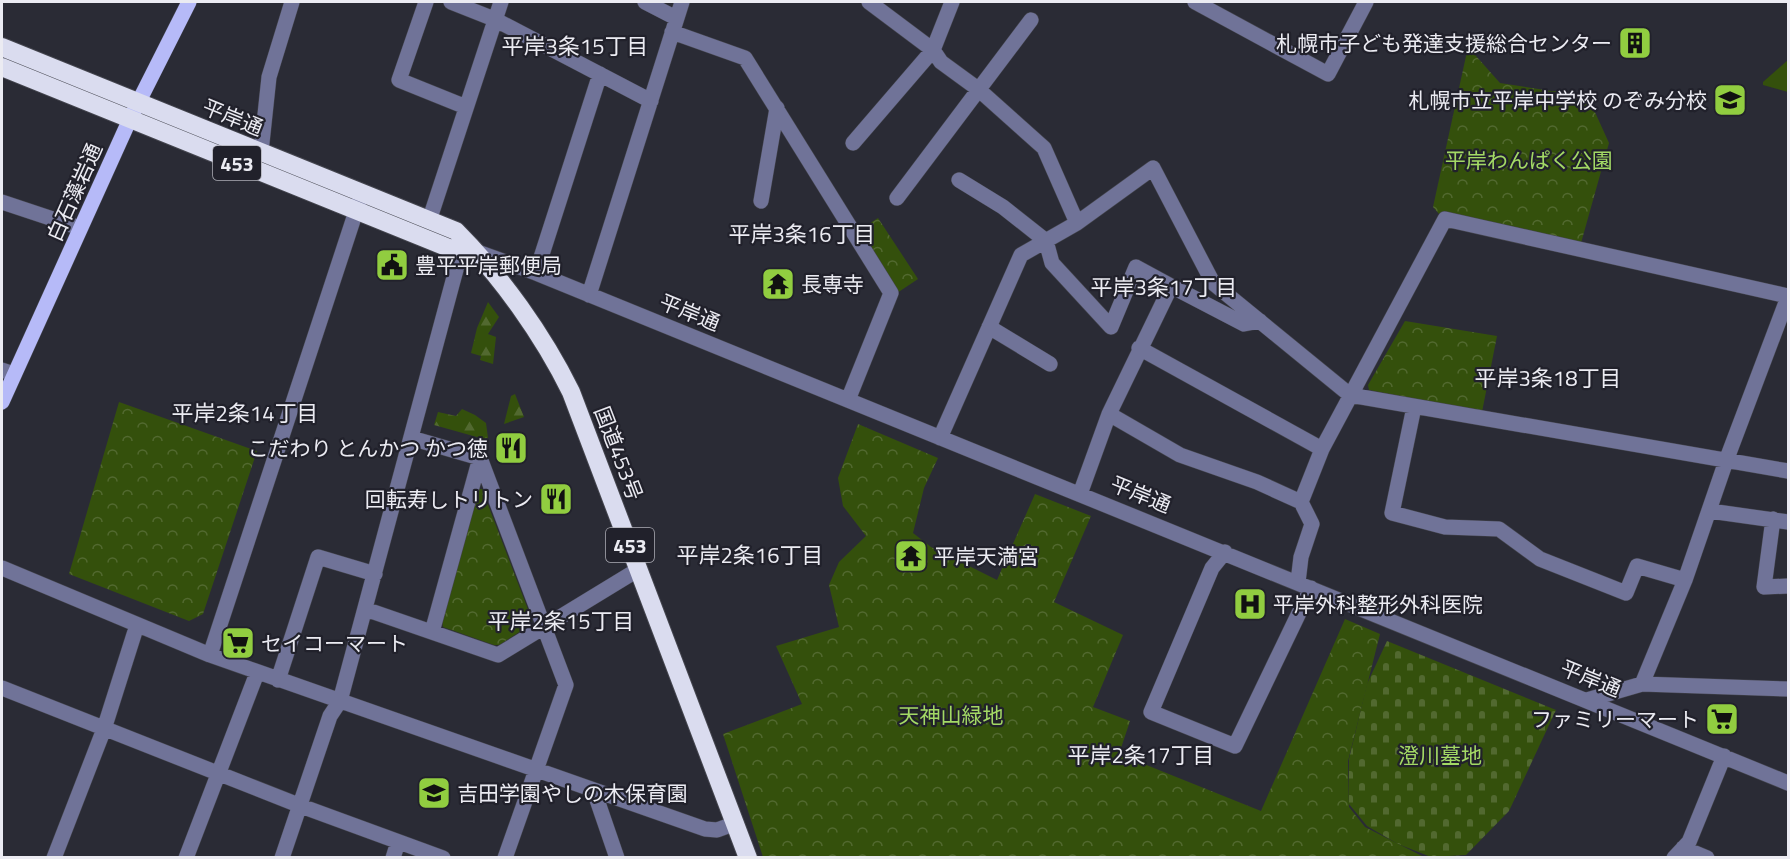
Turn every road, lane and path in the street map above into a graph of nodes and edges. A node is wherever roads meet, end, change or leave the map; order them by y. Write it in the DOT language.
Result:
graph roads {
  1 [pos="189,2"];
  2 [pos="292,2"];
  3 [pos="426,2"];
  4 [pos="451,2"];
  5 [pos="501,2"];
  6 [pos="645,2"];
  7 [pos="682,2"];
  8 [pos="869,2"];
  9 [pos="952,2"];
  10 [pos="1195,2"];
  11 [pos="1366,2"];
  12 [pos="494,19"];
  13 [pos="1031,20"];
  14 [pos="674,25"];
  15 [pos="2,47"];
  16 [pos="933,50"];
  17 [pos="2,67"];
  18 [pos="600,74"];
  19 [pos="978,89"];
  20 [pos="651,100"];
  21 [pos="466,107"];
  22 [pos="777,108"];
  23 [pos="134,110"];
  24 [pos="853,143"];
  25 [pos="261,152"];
  26 [pos="959,180"];
  27 [pos="362,193"];
  28 [pos="897,198"];
  29 [pos="761,201"];
  30 [pos="2,202"];
  31 [pos="355,211"];
  32 [pos="429,220"];
  33 [pos="1077,223"];
  34 [pos="80,228"];
  35 [pos="1046,241"];
  36 [pos="475,251"];
  37 [pos="536,273"];
  38 [pos="1170,286"];
  39 [pos="588,295"];
  40 [pos="1788,297"];
  41 [pos="1260,321"];
  42 [pos="989,327"];
  43 [pos="1139,348"];
  44 [pos="1050,363"];
  45 [pos="8,372"];
  46 [pos="1350,395"];
  47 [pos="848,400"];
  48 [pos="2,402"];
  49 [pos="1414,407"];
  50 [pos="1108,414"];
  51 [pos="411,438"];
  52 [pos="940,438"];
  53 [pos="1322,448"];
  54 [pos="480,458"];
  55 [pos="1726,461"];
  56 [pos="1788,471"];
  57 [pos="1080,494"];
  58 [pos="1301,502"];
  59 [pos="1710,511"];
  60 [pos="1781,520"];
  61 [pos="1225,552"];
  62 [pos="2,568"];
  63 [pos="639,569"];
  64 [pos="375,574"];
  65 [pos="1685,580"];
  66 [pos="1305,585"];
  67 [pos="1788,586"];
  68 [pos="365,609"];
  69 [pos="137,625"];
  70 [pos="544,627"];
  71 [pos="432,632"];
  72 [pos="210,656"];
  73 [pos="257,673"];
  74 [pos="278,680"];
  75 [pos="1642,684"];
  76 [pos="1788,689"];
  77 [pos="2,691"];
  78 [pos="1587,700"];
  79 [pos="340,701"];
  80 [pos="104,729"];
  81 [pos="1724,756"];
  82 [pos="536,771"];
  83 [pos="218,774"];
  84 [pos="1788,783"];
  85 [pos="594,791"];
  86 [pos="301,806"];
  87 [pos="736,823"];
  88 [pos="398,842"];
  89 [pos="1678,853"];
  90 [pos="54,858"];
  91 [pos="186,858"];
  92 [pos="282,858"];
  93 [pos="393,858"];
  94 [pos="443,858"];
  95 [pos="505,858"];
  96 [pos="617,858"];
  97 [pos="748,858"];
  98 [pos="1707,858"];
  1 -- 23 [label="main road, 白石藻岩通"];
  2 -- 25 [label="street"];
  3 -- 21 [label="street"];
  4 -- 12 [label="street"];
  5 -- 12 [label="street"];
  6 -- 14 [label="street"];
  7 -- 14 [label="street"];
  8 -- 16 [label="street"];
  9 -- 16 [label="street"];
  10 -- 11 [label="street"];
  12 -- 18 [label="street"];
  12 -- 21 [label="street"];
  13 -- 19 [label="street"];
  14 -- 20 [label="street"];
  14 -- 22 [label="street"];
  15 -- 23 [label="highway, 平岸通 / 453"];
  16 -- 19 [label="street"];
  16 -- 24 [label="street"];
  17 -- 23 [label="highway, 平岸通 / 453"];
  18 -- 20 [label="street"];
  18 -- 37 [label="street"];
  19 -- 28 [label="street"];
  19 -- 33 [label="street"];
  20 -- 39 [label="street"];
  21 -- 32 [label="street"];
  22 -- 29 [label="street"];
  22 -- 47 [label="street"];
  23 -- 25 [label="highway, 平岸通 / 453"];
  23 -- 31 [label="highway, 平岸通 / 453"];
  23 -- 34 [label="main road, 白石藻岩通"];
  25 -- 27 [label="highway, 平岸通 / 453"];
  26 -- 35 [label="street"];
  27 -- 31 [label="street"];
  27 -- 32 [label="highway, 平岸通 / 453"];
  30 -- 34 [label="street"];
  31 -- 36 [label="highway, 平岸通 / 453"];
  31 -- 72 [label="street"];
  32 -- 36 [label="highway, 平岸通 / 453"];
  33 -- 35 [label="street"];
  33 -- 41 [label="street"];
  34 -- 45 [label="main road, 白石藻岩通"];
  35 -- 38 [label="street"];
  35 -- 42 [label="street"];
  36 -- 37 [label="street, 平岸通"];
  36 -- 51 [label="street"];
  36 -- 63 [label="highway, 国道453号 / 453"];
  37 -- 39 [label="street, 平岸通"];
  38 -- 41 [label="street"];
  38 -- 43 [label="street"];
  39 -- 47 [label="street, 平岸通"];
  40 -- 46 [label="street"];
  40 -- 55 [label="street"];
  41 -- 46 [label="street"];
  42 -- 44 [label="street"];
  42 -- 52 [label="street"];
  43 -- 50 [label="street"];
  43 -- 53 [label="street"];
  45 -- 48 [label="main road, 白石藻岩通"];
  46 -- 49 [label="street"];
  46 -- 53 [label="street"];
  47 -- 52 [label="street, 平岸通"];
  49 -- 55 [label="street"];
  49 -- 65 [label="street"];
  50 -- 57 [label="street"];
  50 -- 58 [label="street"];
  51 -- 54 [label="street"];
  51 -- 64 [label="street"];
  52 -- 57 [label="street, 平岸通"];
  53 -- 58 [label="street"];
  54 -- 70 [label="street"];
  54 -- 71 [label="street"];
  55 -- 56 [label="street"];
  55 -- 59 [label="street"];
  57 -- 61 [label="street, 平岸通"];
  58 -- 66 [label="street"];
  59 -- 60 [label="street"];
  59 -- 65 [label="street"];
  60 -- 67 [label="street"];
  61 -- 66 [label="street, 平岸通"];
  61 -- 66 [label="street"];
  62 -- 69 [label="street"];
  63 -- 70 [label="street"];
  63 -- 87 [label="highway, 国道453号 / 453"];
  64 -- 68 [label="street"];
  64 -- 74 [label="street"];
  65 -- 75 [label="street"];
  66 -- 78 [label="street, 平岸通"];
  68 -- 71 [label="street"];
  68 -- 79 [label="street"];
  69 -- 72 [label="street"];
  69 -- 80 [label="street"];
  70 -- 71 [label="street"];
  70 -- 82 [label="street"];
  72 -- 73 [label="street"];
  73 -- 74 [label="street"];
  73 -- 83 [label="street"];
  74 -- 79 [label="street"];
  75 -- 76 [label="street"];
  75 -- 78 [label="street"];
  77 -- 80 [label="street"];
  78 -- 81 [label="street, 平岸通"];
  79 -- 82 [label="street"];
  79 -- 86 [label="street"];
  80 -- 83 [label="street"];
  80 -- 90 [label="street"];
  81 -- 84 [label="street, 平岸通"];
  81 -- 89 [label="street"];
  82 -- 85 [label="street"];
  82 -- 95 [label="street"];
  83 -- 86 [label="street"];
  83 -- 91 [label="street"];
  85 -- 87 [label="street"];
  85 -- 96 [label="street"];
  86 -- 88 [label="street"];
  86 -- 92 [label="street"];
  87 -- 97 [label="highway, 国道453号 / 453"];
  88 -- 93 [label="street"];
  88 -- 94 [label="street"];
  89 -- 98 [label="street"];
}
